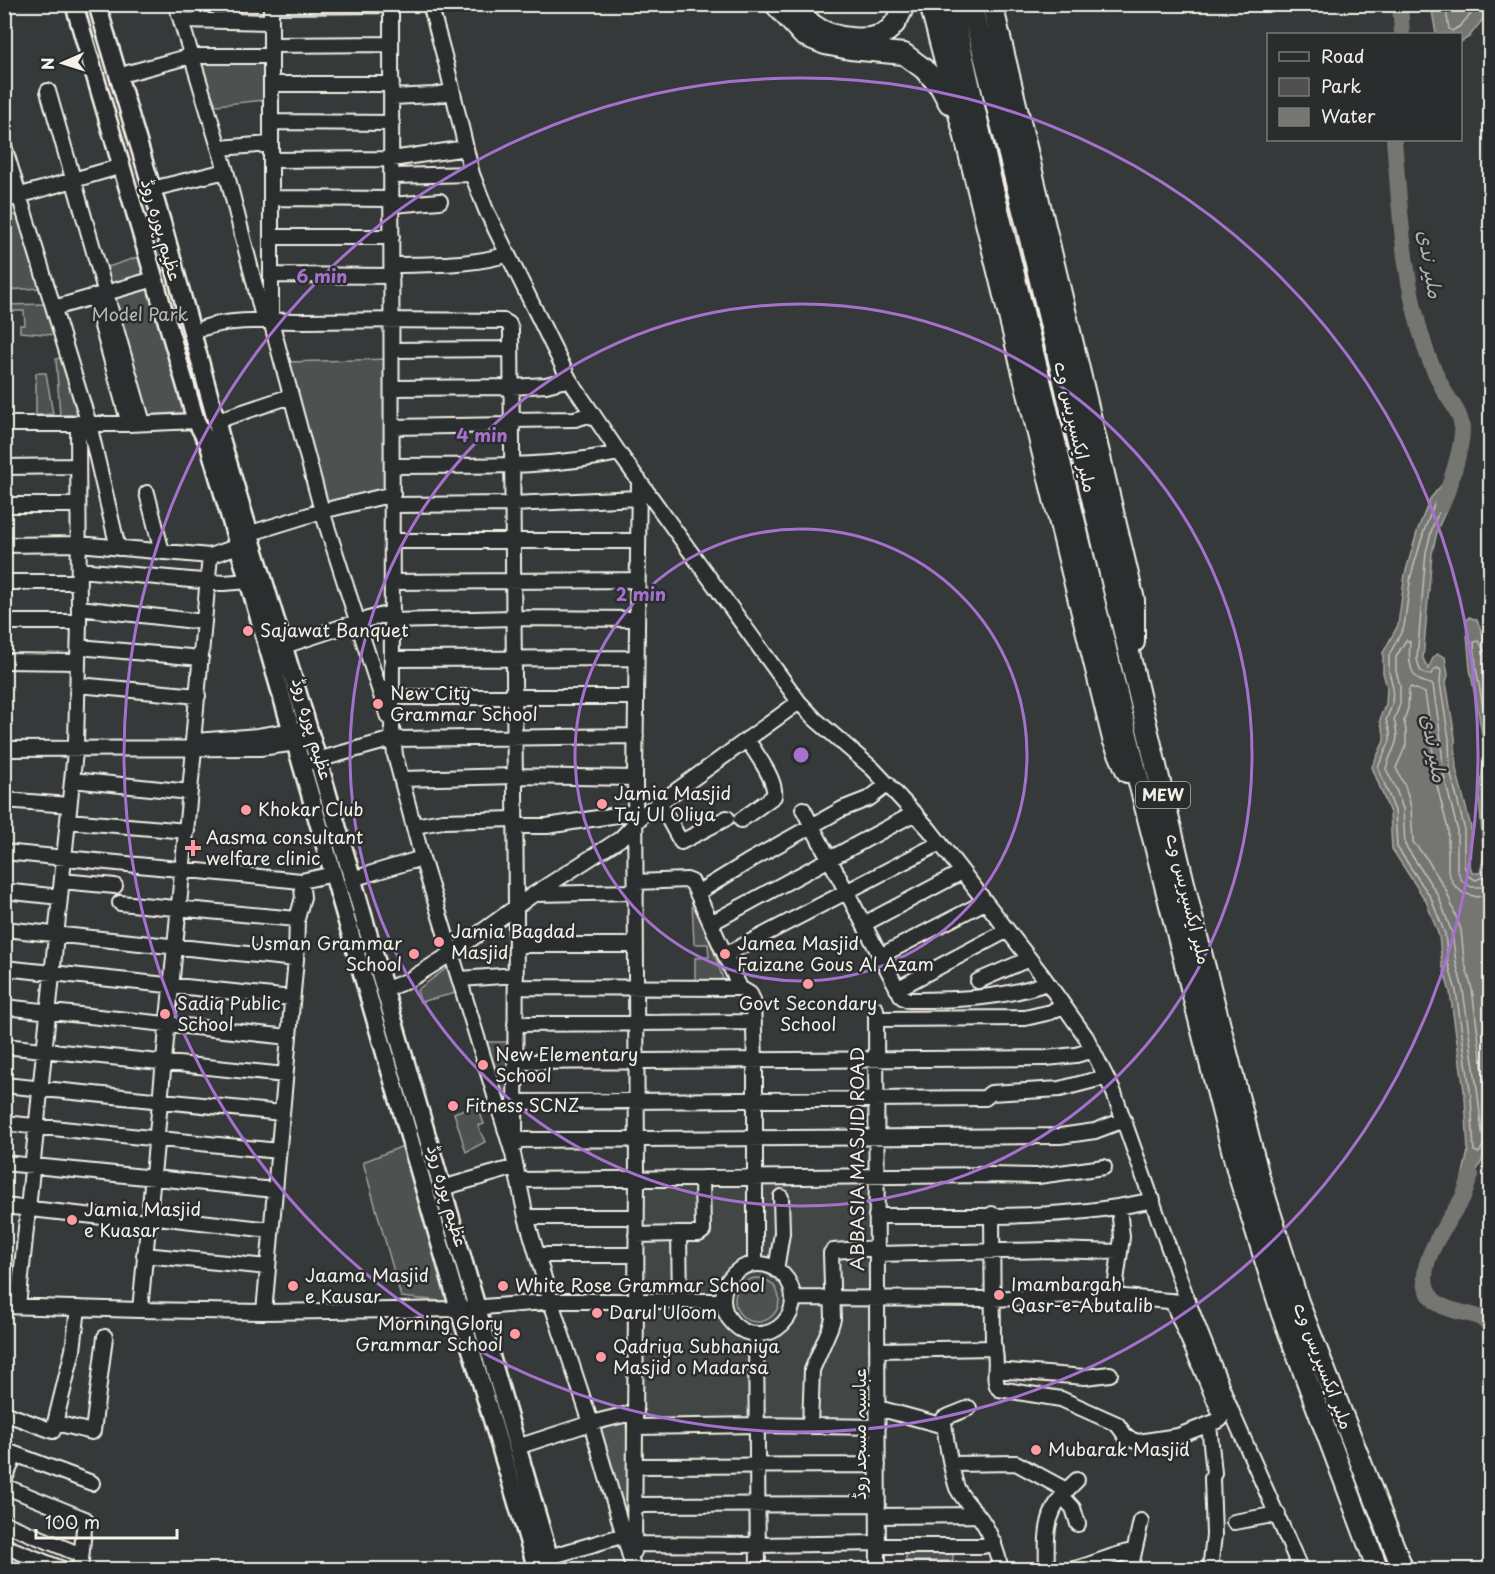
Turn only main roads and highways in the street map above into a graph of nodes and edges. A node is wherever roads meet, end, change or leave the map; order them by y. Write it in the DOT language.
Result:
graph roads {
  1 [pos="74,4"];
  2 [pos="83,4"];
  3 [pos="97,4"];
  4 [pos="107,4"];
  5 [pos="775,4"];
  6 [pos="793,4"];
  7 [pos="904,4"];
  8 [pos="930,4"];
  9 [pos="951,4"];
  10 [pos="971,4"];
  11 [pos="992,4"];
  12 [pos="964,133"];
  13 [pos="209,415"];
  14 [pos="216,443"];
  15 [pos="1134,674"];
  16 [pos="302,736"];
  17 [pos="310,762"];
  18 [pos="1152,830"];
  19 [pos="551,1563"];
  20 [pos="537,1569"];
  21 [pos="1378,1569"];
  22 [pos="1403,1569"];
  1 -- 13 [label="main road, عظیم پورہ روڈ"];
  2 -- 13 [label="main road"];
  3 -- 13 [label="main road"];
  4 -- 13 [label="main road, عظیم پورہ روڈ"];
  5 -- 12 [label="highway"];
  6 -- 7 [label="highway"];
  8 -- 12 [label="highway"];
  9 -- 18 [label="highway, ملیر ایکسپریس وے / MEW"];
  10 -- 15 [label="highway, ملیر ایکسپریس وے / MEW"];
  11 -- 15 [label="highway"];
  12 -- 18 [label="highway"];
  13 -- 14 [label="main road, عظیم پورہ روڈ"];
  13 -- 14 [label="main road, عظیم پورہ روڈ"];
  14 -- 16 [label="main road, عظیم پورہ روڈ"];
  14 -- 16 [label="main road, عظیم پورہ روڈ"];
  15 -- 22 [label="highway, ملیر ایکسپریس وے / MEW"];
  16 -- 17 [label="main road, عظیم پورہ روڈ"];
  17 -- 19 [label="main road, عظیم پورہ روڈ"];
  17 -- 20 [label="main road, عظیم پورہ روڈ"];
  18 -- 21 [label="highway, ملیر ایکسپریس وے / MEW"];
}
